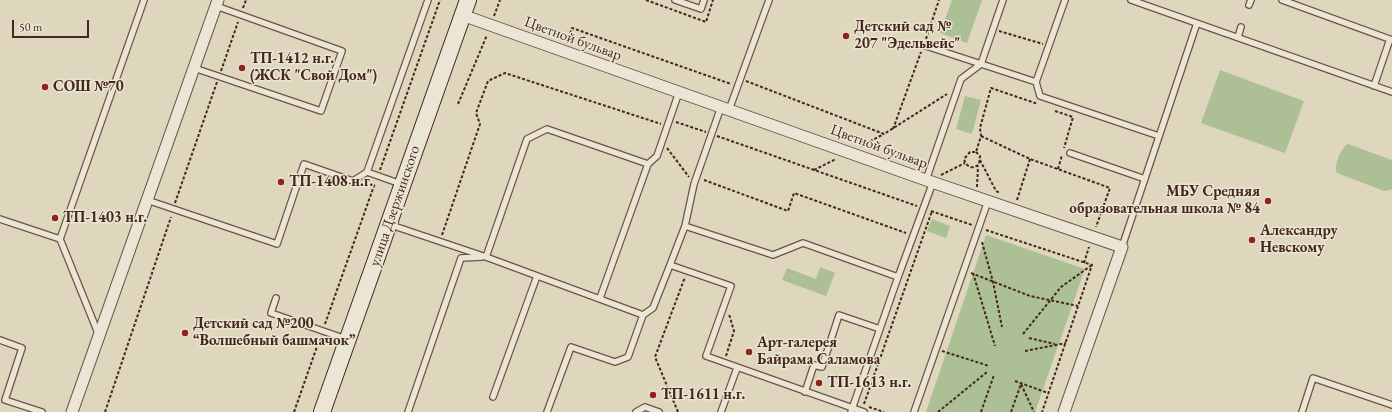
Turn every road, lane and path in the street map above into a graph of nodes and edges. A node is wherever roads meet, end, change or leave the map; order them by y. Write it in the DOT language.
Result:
graph roads {
  1 [pos="144,0"];
  2 [pos="246,0"];
  3 [pos="428,0"];
  4 [pos="440,0"];
  5 [pos="500,0"];
  6 [pos="675,0"];
  7 [pos="704,0"];
  8 [pos="769,0"];
  9 [pos="939,0"];
  10 [pos="1003,0"];
  11 [pos="1065,0"];
  12 [pos="1131,0"];
  13 [pos="1282,0"];
  14 [pos="216,3"];
  15 [pos="464,5"];
  16 [pos="241,15"];
  17 [pos="1197,23"];
  18 [pos="1000,24"];
  19 [pos="491,25"];
  20 [pos="1241,27"];
  21 [pos="1238,37"];
  22 [pos="1391,40"];
  23 [pos="923,44"];
  24 [pos="1049,46"];
  25 [pos="565,52"];
  26 [pos="981,64"];
  27 [pos="194,68"];
  28 [pos="219,76"];
  29 [pos="741,79"];
  30 [pos="1036,82"];
  31 [pos="1374,86"];
  32 [pos="738,87"];
  33 [pos="958,87"];
  34 [pos="680,92"];
  35 [pos="1392,92"];
  36 [pos="458,104"];
  37 [pos="1045,107"];
  38 [pos="725,108"];
  39 [pos="1052,109"];
  40 [pos="670,120"];
  41 [pos="668,126"];
  42 [pos="893,130"];
  43 [pos="711,134"];
  44 [pos="981,136"];
  45 [pos="1159,136"];
  46 [pos="662,141"];
  47 [pos="976,152"];
  48 [pos="1070,153"];
  49 [pos="1030,159"];
  50 [pos="980,160"];
  51 [pos="965,163"];
  52 [pos="648,164"];
  53 [pos="978,166"];
  54 [pos="1058,169"];
  55 [pos="367,172"];
  56 [pos="378,176"];
  57 [pos="700,178"];
  58 [pos="1145,179"];
  59 [pos="932,182"];
  60 [pos="402,184"];
  61 [pos="694,184"];
  62 [pos="996,192"];
  63 [pos="976,197"];
  64 [pos="147,200"];
  65 [pos="988,201"];
  66 [pos="1023,203"];
  67 [pos="923,208"];
  68 [pos="173,209"];
  69 [pos="932,211"];
  70 [pos="0,219"];
  71 [pos="388,224"];
  72 [pos="685,226"];
  73 [pos="978,227"];
  74 [pos="1094,228"];
  75 [pos="913,235"];
  76 [pos="60,238"];
  77 [pos="440,242"];
  78 [pos="1122,247"];
  79 [pos="486,257"];
  80 [pos="670,265"];
  81 [pos="1092,265"];
  82 [pos="963,269"];
  83 [pos="688,271"];
  84 [pos="973,273"];
  85 [pos="536,276"];
  86 [pos="898,277"];
  87 [pos="993,282"];
  88 [pos="276,298"];
  89 [pos="600,298"];
  90 [pos="1050,300"];
  91 [pos="726,301"];
  92 [pos="1078,306"];
  93 [pos="643,315"];
  94 [pos="1002,327"];
  95 [pos="880,328"];
  96 [pos="323,331"];
  97 [pos="1023,334"];
  98 [pos="99,335"];
  99 [pos="1029,338"];
  100 [pos="0,340"];
  101 [pos="348,340"];
  102 [pos="1066,342"];
  103 [pos="1056,344"];
  104 [pos="995,346"];
  105 [pos="936,348"];
  106 [pos="1025,351"];
  107 [pos="726,356"];
  108 [pos="989,366"];
  109 [pos="737,368"];
  110 [pos="987,372"];
  111 [pos="994,374"];
  112 [pos="1015,381"];
  113 [pos="1021,384"];
  114 [pos="805,392"];
  115 [pos="1048,393"];
  116 [pos="493,397"];
  117 [pos="1392,405"];
  118 [pos="852,410"];
  119 [pos="42,412"];
  120 [pos="72,412"];
  121 [pos="105,412"];
  122 [pos="294,412"];
  123 [pos="322,412"];
  124 [pos="408,412"];
  125 [pos="547,412"];
  126 [pos="636,412"];
  127 [pos="659,412"];
  128 [pos="678,412"];
  129 [pos="721,412"];
  130 [pos="864,412"];
  131 [pos="884,412"];
  132 [pos="914,412"];
  133 [pos="938,412"];
  134 [pos="981,412"];
  135 [pos="1011,412"];
  136 [pos="1034,412"];
  137 [pos="1042,412"];
  138 [pos="1064,412"];
  139 [pos="1302,412"];
  1 -- 76 [label="lane"];
  2 -- 16 [label="path"];
  3 -- 55 [label="lane"];
  4 -- 56 [label="path"];
  5 -- 19 [label="path"];
  6 -- 7 [label="lane"];
  8 -- 29 [label="lane"];
  9 -- 23 [label="path"];
  10 -- 26 [label="lane"];
  11 -- 24 [label="lane"];
  12 -- 17 [label="lane"];
  13 -- 22 [label="lane"];
  14 -- 16 [label="lane"];
  14 -- 27 [label="street"];
  15 -- 19 [label="street, Цветной бульвар"];
  15 -- 60 [label="main road, улица Дзержинского"];
  16 -- 28 [label="path"];
  16 -- 28 [label="lane"];
  17 -- 21 [label="lane"];
  17 -- 45 [label="lane"];
  18 -- 24 [label="path"];
  19 -- 25 [label="street, Цветной бульвар"];
  19 -- 36 [label="path"];
  20 -- 21 [label="lane"];
  21 -- 31 [label="lane"];
  22 -- 31 [label="lane"];
  23 -- 26 [label="lane"];
  23 -- 42 [label="path"];
  24 -- 30 [label="lane"];
  25 -- 32 [label="path"];
  25 -- 34 [label="street, Цветной бульвар"];
  26 -- 30 [label="lane"];
  26 -- 33 [label="lane"];
  27 -- 28 [label="lane"];
  27 -- 64 [label="street"];
  28 -- 68 [label="path"];
  29 -- 32 [label="lane"];
  29 -- 42 [label="path"];
  30 -- 45 [label="lane"];
  31 -- 35 [label="lane"];
  32 -- 38 [label="lane"];
  33 -- 42 [label="path"];
  33 -- 59 [label="lane"];
  34 -- 38 [label="street, Цветной бульвар"];
  34 -- 40 [label="lane"];
  37 -- 44 [label="path"];
  38 -- 43 [label="lane"];
  38 -- 59 [label="street, Цветной бульвар"];
  39 -- 54 [label="path"];
  40 -- 41 [label="lane"];
  40 -- 43 [label="path"];
  41 -- 46 [label="lane"];
  41 -- 77 [label="path"];
  43 -- 61 [label="lane"];
  43 -- 67 [label="path"];
  44 -- 47 [label="path"];
  44 -- 49 [label="path"];
  45 -- 58 [label="lane"];
  46 -- 52 [label="lane"];
  46 -- 61 [label="path"];
  47 -- 50 [label="path"];
  47 -- 51 [label="path"];
  48 -- 58 [label="lane"];
  49 -- 54 [label="path"];
  49 -- 66 [label="path"];
  50 -- 53 [label="path"];
  50 -- 62 [label="path"];
  51 -- 53 [label="path"];
  51 -- 59 [label="path"];
  52 -- 79 [label="lane"];
  52 -- 89 [label="lane"];
  53 -- 63 [label="path"];
  54 -- 74 [label="path"];
  55 -- 56 [label="lane"];
  55 -- 68 [label="lane"];
  56 -- 60 [label="lane"];
  56 -- 96 [label="path"];
  57 -- 75 [label="path"];
  58 -- 78 [label="lane"];
  59 -- 63 [label="street, Цветной бульвар"];
  59 -- 67 [label="lane"];
  60 -- 71 [label="main road, улица Дзержинского"];
  61 -- 72 [label="lane"];
  63 -- 65 [label="street, Цветной бульвар"];
  64 -- 68 [label="lane"];
  64 -- 98 [label="street"];
  65 -- 73 [label="lane"];
  65 -- 78 [label="street, Цветной бульвар"];
  67 -- 69 [label="path"];
  67 -- 75 [label="lane"];
  68 -- 121 [label="path"];
  69 -- 73 [label="path"];
  69 -- 131 [label="path"];
  70 -- 76 [label="lane"];
  71 -- 77 [label="lane"];
  71 -- 101 [label="main road, улица Дзержинского"];
  72 -- 80 [label="lane"];
  72 -- 86 [label="lane"];
  73 -- 81 [label="path"];
  73 -- 82 [label="lane"];
  73 -- 87 [label="path"];
  75 -- 86 [label="lane"];
  76 -- 98 [label="lane"];
  77 -- 79 [label="lane"];
  78 -- 138 [label="street"];
  79 -- 85 [label="lane"];
  79 -- 124 [label="lane"];
  80 -- 83 [label="lane"];
  80 -- 93 [label="lane"];
  81 -- 90 [label="path"];
  81 -- 92 [label="path"];
  82 -- 84 [label="path"];
  82 -- 105 [label="lane"];
  83 -- 91 [label="lane"];
  83 -- 128 [label="path"];
  84 -- 87 [label="path"];
  84 -- 104 [label="path"];
  85 -- 89 [label="lane"];
  85 -- 116 [label="lane"];
  86 -- 95 [label="lane"];
  87 -- 90 [label="path"];
  87 -- 94 [label="path"];
  88 -- 96 [label="lane"];
  89 -- 93 [label="lane"];
  90 -- 92 [label="path"];
  90 -- 97 [label="path"];
  91 -- 107 [label="path"];
  91 -- 109 [label="lane"];
  92 -- 102 [label="path"];
  93 -- 125 [label="lane"];
  95 -- 114 [label="lane"];
  95 -- 118 [label="lane"];
  96 -- 101 [label="lane"];
  96 -- 122 [label="path"];
  98 -- 120 [label="street"];
  99 -- 103 [label="path"];
  100 -- 119 [label="lane"];
  101 -- 123 [label="main road, улица Дзержинского"];
  102 -- 103 [label="path"];
  102 -- 115 [label="path"];
  103 -- 106 [label="path"];
  105 -- 108 [label="path"];
  105 -- 132 [label="lane"];
  109 -- 114 [label="lane"];
  109 -- 129 [label="lane"];
  110 -- 133 [label="path"];
  111 -- 134 [label="path"];
  112 -- 113 [label="path"];
  113 -- 115 [label="path"];
  113 -- 135 [label="path"];
  113 -- 136 [label="path"];
  114 -- 118 [label="lane"];
  115 -- 137 [label="path"];
  117 -- 139 [label="lane"];
  118 -- 130 [label="lane"];
  126 -- 127 [label="lane"];
}
